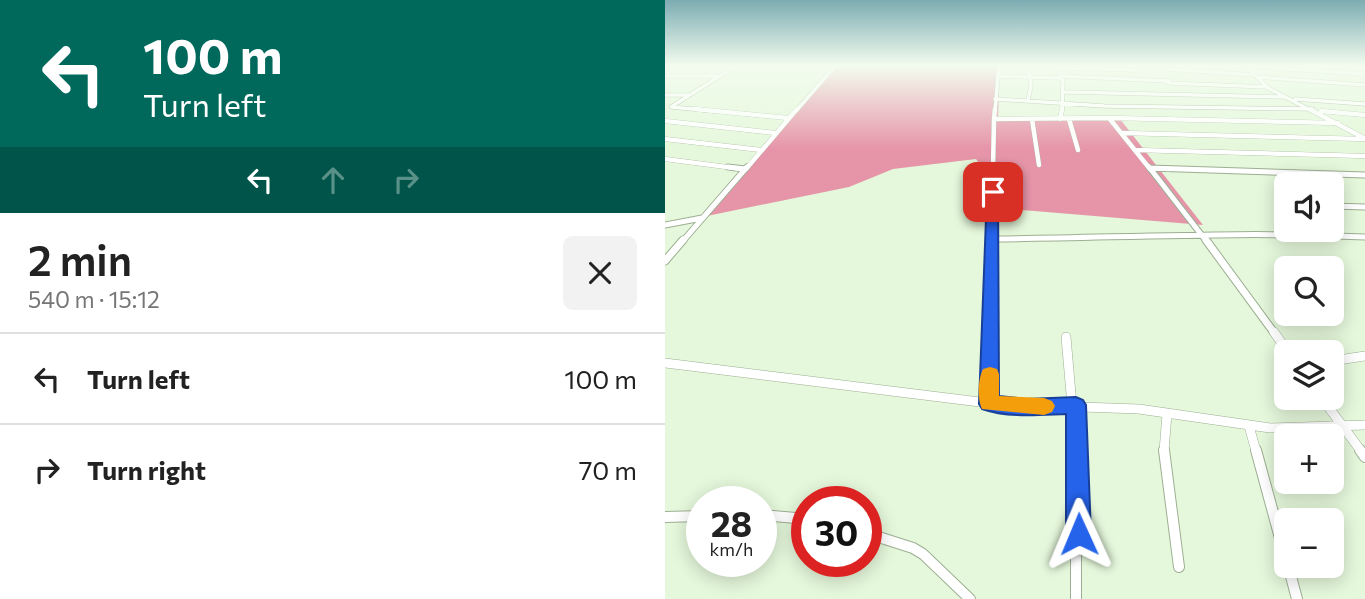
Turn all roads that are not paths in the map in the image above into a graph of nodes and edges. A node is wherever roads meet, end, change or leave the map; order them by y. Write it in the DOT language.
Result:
graph roads {
  1 [pos="1065,92"];
  2 [pos="693,93"];
  3 [pos="811,93"];
  4 [pos="996,93"];
  5 [pos="1029,93"];
  6 [pos="1112,93"];
  7 [pos="1277,93"];
  8 [pos="1163,94"];
  9 [pos="665,95"];
  10 [pos="690,95"];
  11 [pos="1286,97"];
  12 [pos="995,99"];
  13 [pos="1028,100"];
  14 [pos="1065,102"];
  15 [pos="1365,104"];
  16 [pos="671,107"];
  17 [pos="665,110"];
  18 [pos="1315,110"];
  19 [pos="1365,116"];
  20 [pos="789,118"];
  21 [pos="1109,118"];
  22 [pos="1032,119"];
  23 [pos="1060,119"];
  24 [pos="1069,119"];
  25 [pos="994,120"];
  26 [pos="665,121"];
  27 [pos="1338,123"];
  28 [pos="775,133"];
  29 [pos="1123,133"];
  30 [pos="1365,138"];
  31 [pos="665,139"];
  32 [pos="761,150"];
  33 [pos="1078,150"];
  34 [pos="1135,150"];
  35 [pos="1365,156"];
  36 [pos="665,159"];
  37 [pos="673,160"];
  38 [pos="1039,165"];
  39 [pos="665,166"];
  40 [pos="1150,168"];
  41 [pos="745,169"];
  42 [pos="1274,172"];
  43 [pos="1344,174"];
  44 [pos="1365,175"];
  45 [pos="1344,206"];
  46 [pos="1365,207"];
  47 [pos="702,218"];
  48 [pos="665,225"];
  49 [pos="1202,235"];
  50 [pos="1365,237"];
  51 [pos="993,239"];
  52 [pos="666,259"];
  53 [pos="1066,337"];
  54 [pos="1279,340"];
  55 [pos="1365,356"];
  56 [pos="1344,359"];
  57 [pos="665,363"];
  58 [pos="989,404"];
  59 [pos="1076,405"];
  60 [pos="1167,414"];
  61 [pos="1344,425"];
  62 [pos="1365,425"];
  63 [pos="1249,426"];
  64 [pos="1274,428"];
  65 [pos="1344,429"];
  66 [pos="1365,457"];
  67 [pos="686,517"];
  68 [pos="1274,517"];
  69 [pos="666,519"];
  70 [pos="882,538"];
  71 [pos="1179,566"];
  72 [pos="1291,578"];
  73 [pos="968,598"];
  74 [pos="1076,599"];
  75 [pos="1297,599"];
  1 -- 14 [label="street"];
  2 -- 10 [label="street"];
  3 -- 20 [label="street"];
  4 -- 12 [label="street"];
  5 -- 13 [label="street"];
  6 -- 8 [label="street"];
  7 -- 11 [label="street"];
  8 -- 11 [label="street"];
  9 -- 10 [label="street"];
  10 -- 16 [label="street"];
  11 -- 15 [label="street"];
  11 -- 18 [label="street"];
  12 -- 13 [label="street"];
  12 -- 25 [label="street"];
  13 -- 14 [label="street"];
  14 -- 18 [label="street"];
  14 -- 23 [label="street"];
  16 -- 17 [label="street"];
  16 -- 20 [label="street"];
  18 -- 19 [label="street"];
  18 -- 27 [label="street"];
  20 -- 28 [label="street"];
  21 -- 24 [label="street"];
  21 -- 27 [label="street"];
  21 -- 29 [label="street"];
  22 -- 23 [label="street"];
  22 -- 25 [label="street"];
  22 -- 38 [label="street"];
  23 -- 24 [label="street"];
  24 -- 33 [label="street"];
  25 -- 51 [label="street"];
  26 -- 28 [label="street"];
  27 -- 30 [label="street"];
  28 -- 32 [label="street"];
  29 -- 30 [label="street"];
  29 -- 34 [label="street"];
  31 -- 32 [label="street"];
  32 -- 41 [label="street"];
  34 -- 35 [label="street"];
  34 -- 40 [label="street"];
  36 -- 37 [label="street"];
  37 -- 39 [label="street"];
  37 -- 41 [label="street"];
  40 -- 42 [label="street"];
  40 -- 49 [label="street"];
  41 -- 47 [label="street"];
  43 -- 44 [label="street"];
  45 -- 46 [label="street"];
  47 -- 48 [label="street"];
  47 -- 52 [label="street"];
  49 -- 50 [label="street"];
  49 -- 51 [label="street"];
  49 -- 54 [label="street"];
  51 -- 58 [label="street"];
  53 -- 59 [label="street"];
  55 -- 56 [label="street"];
  57 -- 58 [label="street"];
  58 -- 59 [label="street"];
  59 -- 60 [label="street"];
  59 -- 74 [label="street"];
  60 -- 63 [label="street"];
  60 -- 71 [label="street"];
  61 -- 62 [label="street"];
  63 -- 64 [label="street"];
  63 -- 68 [label="street"];
  65 -- 66 [label="street"];
  67 -- 69 [label="street"];
  70 -- 73 [label="street"];
  72 -- 75 [label="street"];
}
